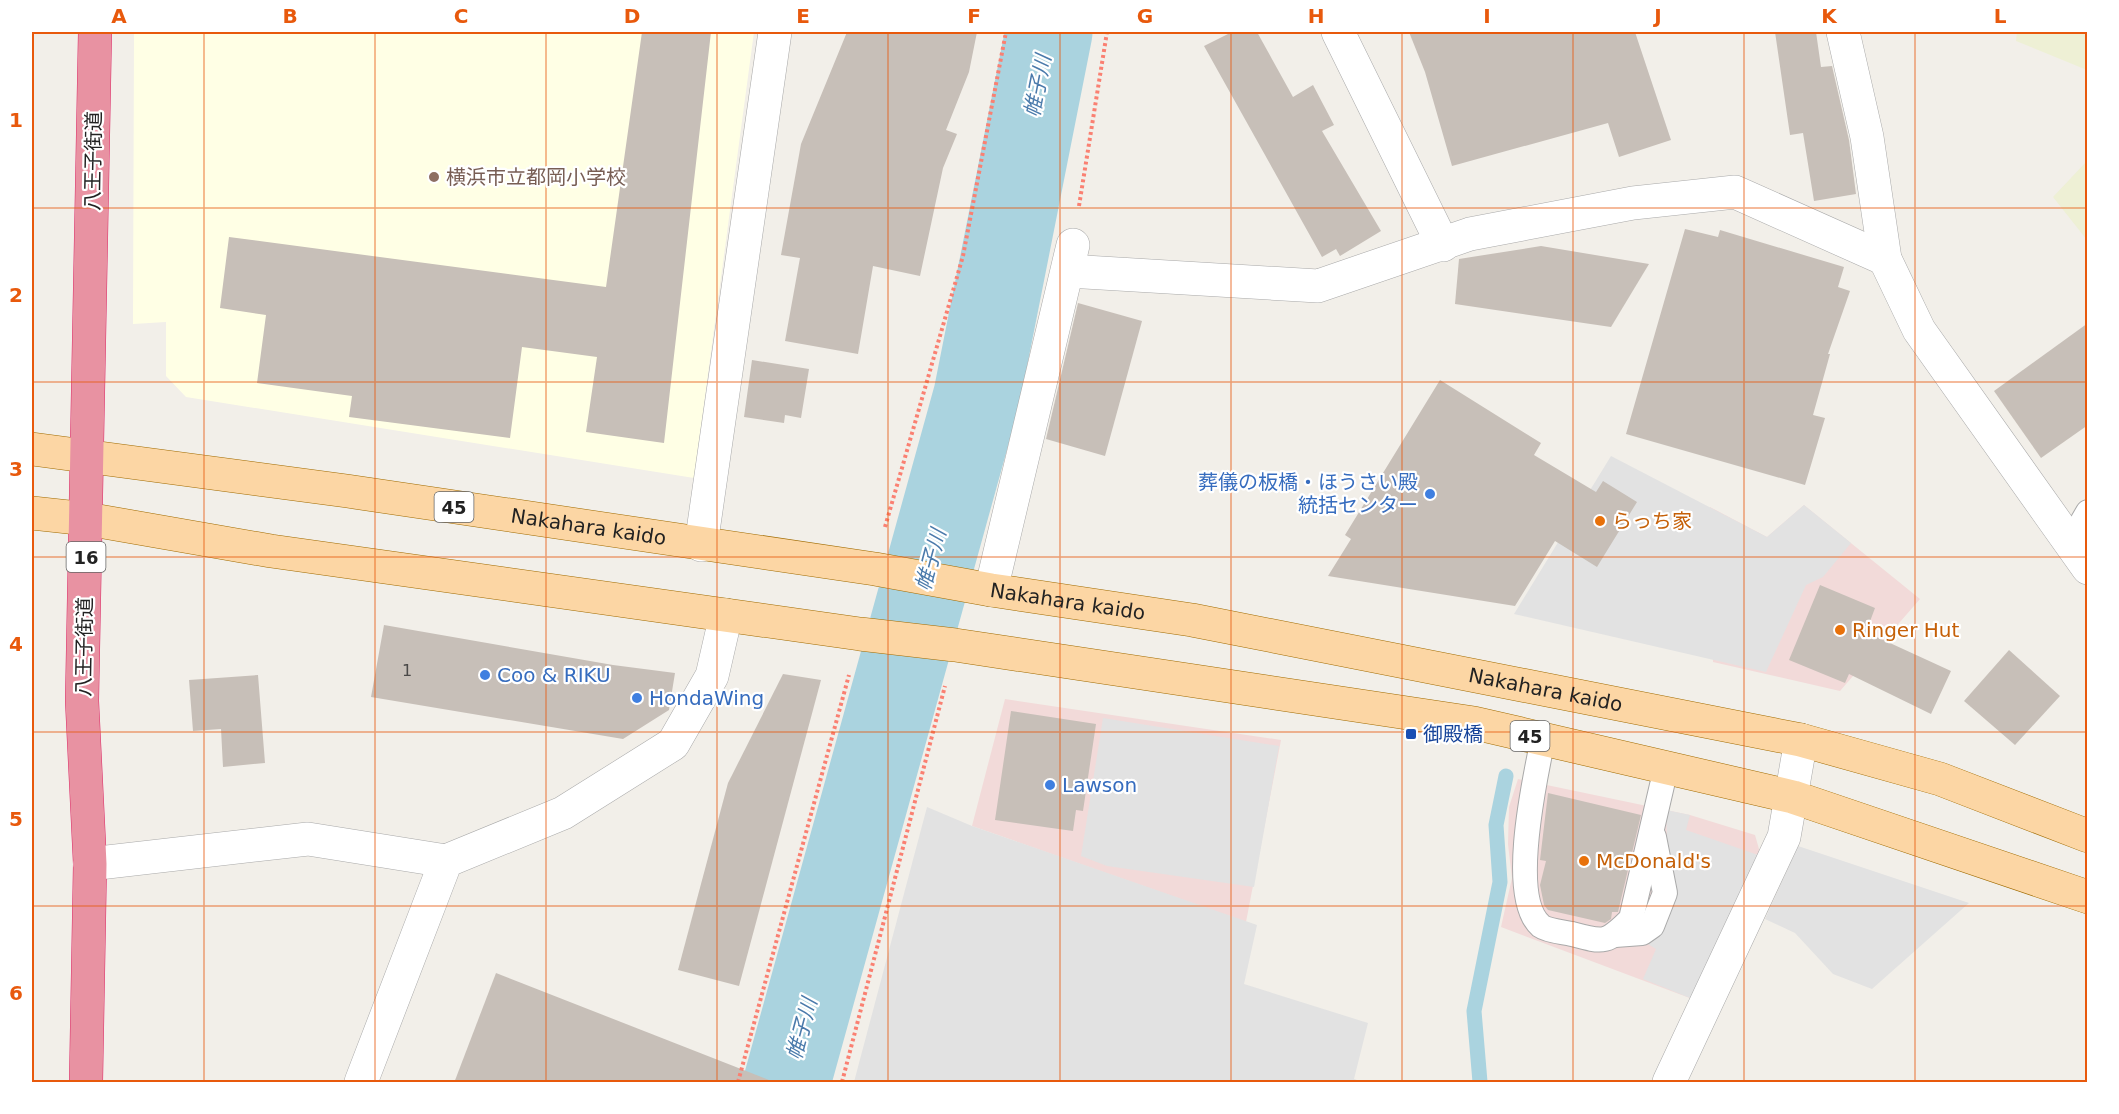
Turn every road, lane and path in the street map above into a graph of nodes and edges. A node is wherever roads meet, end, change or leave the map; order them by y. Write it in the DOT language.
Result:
graph roads {
  1 [pos="95,32"];
  2 [pos="775,32"];
  3 [pos="1006,32"];
  4 [pos="1107,32"];
  5 [pos="1338,32"];
  6 [pos="1843,32"];
  7 [pos="1443,245"];
  8 [pos="1071,258"];
  9 [pos="1885,259"];
  10 [pos="32,449"];
  11 [pos="88,458"];
  12 [pos="2088,512"];
  13 [pos="32,513"];
  14 [pos="87,519"];
  15 [pos="701,545"];
  16 [pos="2079,555"];
  17 [pos="875,569"];
  18 [pos="990,590"];
  19 [pos="726,615"];
  20 [pos="860,634"];
  21 [pos="956,645"];
  22 [pos="1543,739"];
  23 [pos="1801,740"];
  24 [pos="1666,768"];
  25 [pos="1793,797"];
  26 [pos="2088,836"];
  27 [pos="446,861"];
  28 [pos="90,864"];
  29 [pos="2088,897"];
  30 [pos="86,1083"];
  31 [pos="361,1083"];
  32 [pos="738,1083"];
  33 [pos="842,1083"];
  34 [pos="1669,1083"];
  1 -- 11 [label="highway, 八王子街道 / 16"];
  2 -- 15 [label="street"];
  3 -- 17 [label="path"];
  4 -- 8 [label="path"];
  5 -- 7 [label="street"];
  6 -- 9 [label="street"];
  7 -- 8 [label="street"];
  7 -- 9 [label="street"];
  8 -- 18 [label="street"];
  9 -- 16 [label="street"];
  10 -- 11 [label="main road, Nakahara kaido / 45"];
  11 -- 14 [label="highway, 八王子街道 / 16"];
  11 -- 15 [label="main road, Nakahara kaido / 45"];
  12 -- 16 [label="lane"];
  13 -- 14 [label="main road, 45"];
  14 -- 19 [label="main road, 45"];
  14 -- 28 [label="highway, 八王子街道 / 16"];
  15 -- 17 [label="main road, Nakahara kaido / 45"];
  17 -- 18 [label="main road, Nakahara kaido / 45"];
  18 -- 23 [label="main road, Nakahara kaido / 45"];
  19 -- 20 [label="main road, 45"];
  19 -- 27 [label="street"];
  20 -- 21 [label="main road, 45"];
  20 -- 32 [label="path"];
  21 -- 22 [label="main road, 45"];
  21 -- 33 [label="path"];
  22 -- 24 [label="main road, 45"];
  22 -- 24 [label="lane"];
  23 -- 25 [label="street"];
  23 -- 26 [label="main road, Nakahara kaido / 45"];
  24 -- 25 [label="main road, 45"];
  25 -- 29 [label="main road, 45"];
  25 -- 34 [label="street"];
  27 -- 28 [label="street"];
  27 -- 31 [label="street"];
  28 -- 30 [label="highway, 八王子街道 / 16"];
}
